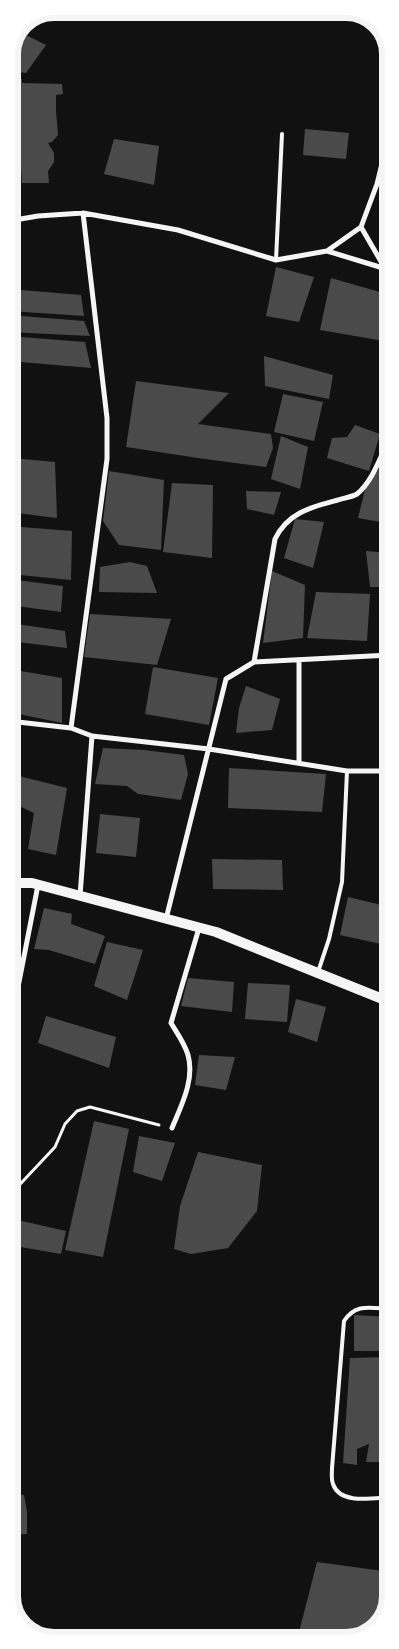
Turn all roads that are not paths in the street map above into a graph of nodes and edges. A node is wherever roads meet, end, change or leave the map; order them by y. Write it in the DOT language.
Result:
graph roads {
  1 [pos="282,134"];
  2 [pos="382,165"];
  3 [pos="83,212"];
  4 [pos="18,219"];
  5 [pos="361,227"];
  6 [pos="327,251"];
  7 [pos="276,260"];
  8 [pos="382,266"];
  9 [pos="382,268"];
  10 [pos="382,453"];
  11 [pos="382,655"];
  12 [pos="299,660"];
  13 [pos="254,662"];
  14 [pos="18,722"];
  15 [pos="71,728"];
  16 [pos="92,736"];
  17 [pos="209,749"];
  18 [pos="299,763"];
  19 [pos="347,770"];
  20 [pos="382,771"];
  21 [pos="18,884"];
  22 [pos="38,885"];
  23 [pos="80,896"];
  24 [pos="166,919"];
  25 [pos="199,928"];
  26 [pos="317,973"];
  27 [pos="18,987"];
  28 [pos="382,999"];
  29 [pos="172,1128"];
  30 [pos="382,1309"];
  31 [pos="382,1498"];
  1 -- 7 [label="lane"];
  2 -- 5 [label="street"];
  3 -- 4 [label="street"];
  3 -- 7 [label="street"];
  3 -- 15 [label="street"];
  5 -- 6 [label="street"];
  5 -- 8 [label="street"];
  6 -- 7 [label="street"];
  6 -- 9 [label="street"];
  10 -- 13 [label="street"];
  11 -- 12 [label="street"];
  12 -- 13 [label="street"];
  12 -- 18 [label="street"];
  13 -- 17 [label="street"];
  14 -- 15 [label="street"];
  15 -- 16 [label="street"];
  16 -- 17 [label="street"];
  16 -- 23 [label="street"];
  17 -- 18 [label="street"];
  17 -- 24 [label="street"];
  18 -- 19 [label="street"];
  19 -- 20 [label="street"];
  19 -- 26 [label="lane"];
  21 -- 22 [label="main road"];
  22 -- 23 [label="main road"];
  22 -- 27 [label="street"];
  23 -- 24 [label="main road"];
  24 -- 25 [label="main road"];
  25 -- 26 [label="main road"];
  25 -- 29 [label="street"];
  26 -- 28 [label="main road"];
  30 -- 31 [label="lane"];
}
